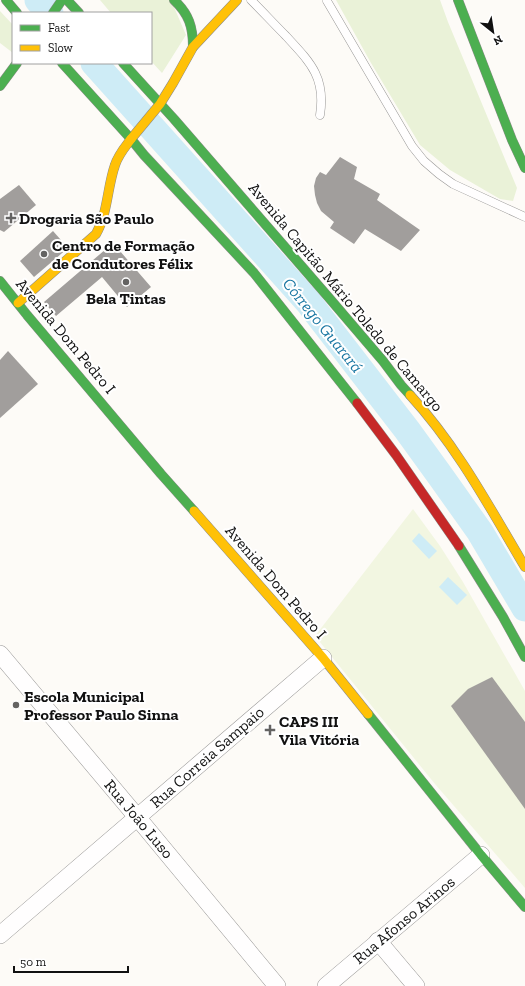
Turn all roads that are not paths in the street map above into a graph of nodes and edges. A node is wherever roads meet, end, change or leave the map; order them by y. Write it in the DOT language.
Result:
graph roads {
  1 [pos="6,0"];
  2 [pos="67,0"];
  3 [pos="174,0"];
  4 [pos="237,0"];
  5 [pos="251,0"];
  6 [pos="458,0"];
  7 [pos="327,1"];
  8 [pos="16,12"];
  9 [pos="78,12"];
  10 [pos="193,47"];
  11 [pos="16,64"];
  12 [pos="63,64"];
  13 [pos="124,64"];
  14 [pos="0,86"];
  15 [pos="160,104"];
  16 [pos="320,115"];
  17 [pos="131,139"];
  18 [pos="525,168"];
  19 [pos="525,217"];
  20 [pos="0,281"];
  21 [pos="18,303"];
  22 [pos="525,567"];
  23 [pos="0,654"];
  24 [pos="525,657"];
  25 [pos="323,658"];
  26 [pos="138,817"];
  27 [pos="481,855"];
  28 [pos="525,907"];
  29 [pos="0,935"];
  30 [pos="378,941"];
  31 [pos="277,986"];
  32 [pos="326,986"];
  33 [pos="416,986"];
  1 -- 8 [label="main road"];
  2 -- 9 [label="main road"];
  3 -- 10 [label="main road"];
  4 -- 10 [label="main road"];
  5 -- 16 [label="lane"];
  6 -- 18 [label="main road"];
  7 -- 19 [label="lane"];
  10 -- 15 [label="main road"];
  11 -- 14 [label="main road"];
  12 -- 17 [label="main road"];
  13 -- 15 [label="main road, Avenida Capitão Mário Toledo de Camargo"];
  15 -- 17 [label="main road"];
  15 -- 22 [label="main road, Avenida Capitão Mário Toledo de Camargo"];
  17 -- 21 [label="main road"];
  17 -- 24 [label="main road"];
  20 -- 21 [label="main road, Avenida Dom Pedro I"];
  21 -- 25 [label="main road, Avenida Dom Pedro I"];
  23 -- 26 [label="street, Rua João Luso"];
  25 -- 26 [label="street, Rua Correia Sampaio"];
  25 -- 27 [label="main road, Avenida Dom Pedro I"];
  26 -- 29 [label="street, Rua Correia Sampaio"];
  26 -- 31 [label="street, Rua João Luso"];
  27 -- 28 [label="main road, Avenida Dom Pedro I"];
  27 -- 30 [label="street, Rua Afonso Arinos"];
  30 -- 32 [label="street, Rua Afonso Arinos"];
  30 -- 33 [label="street"];
}
